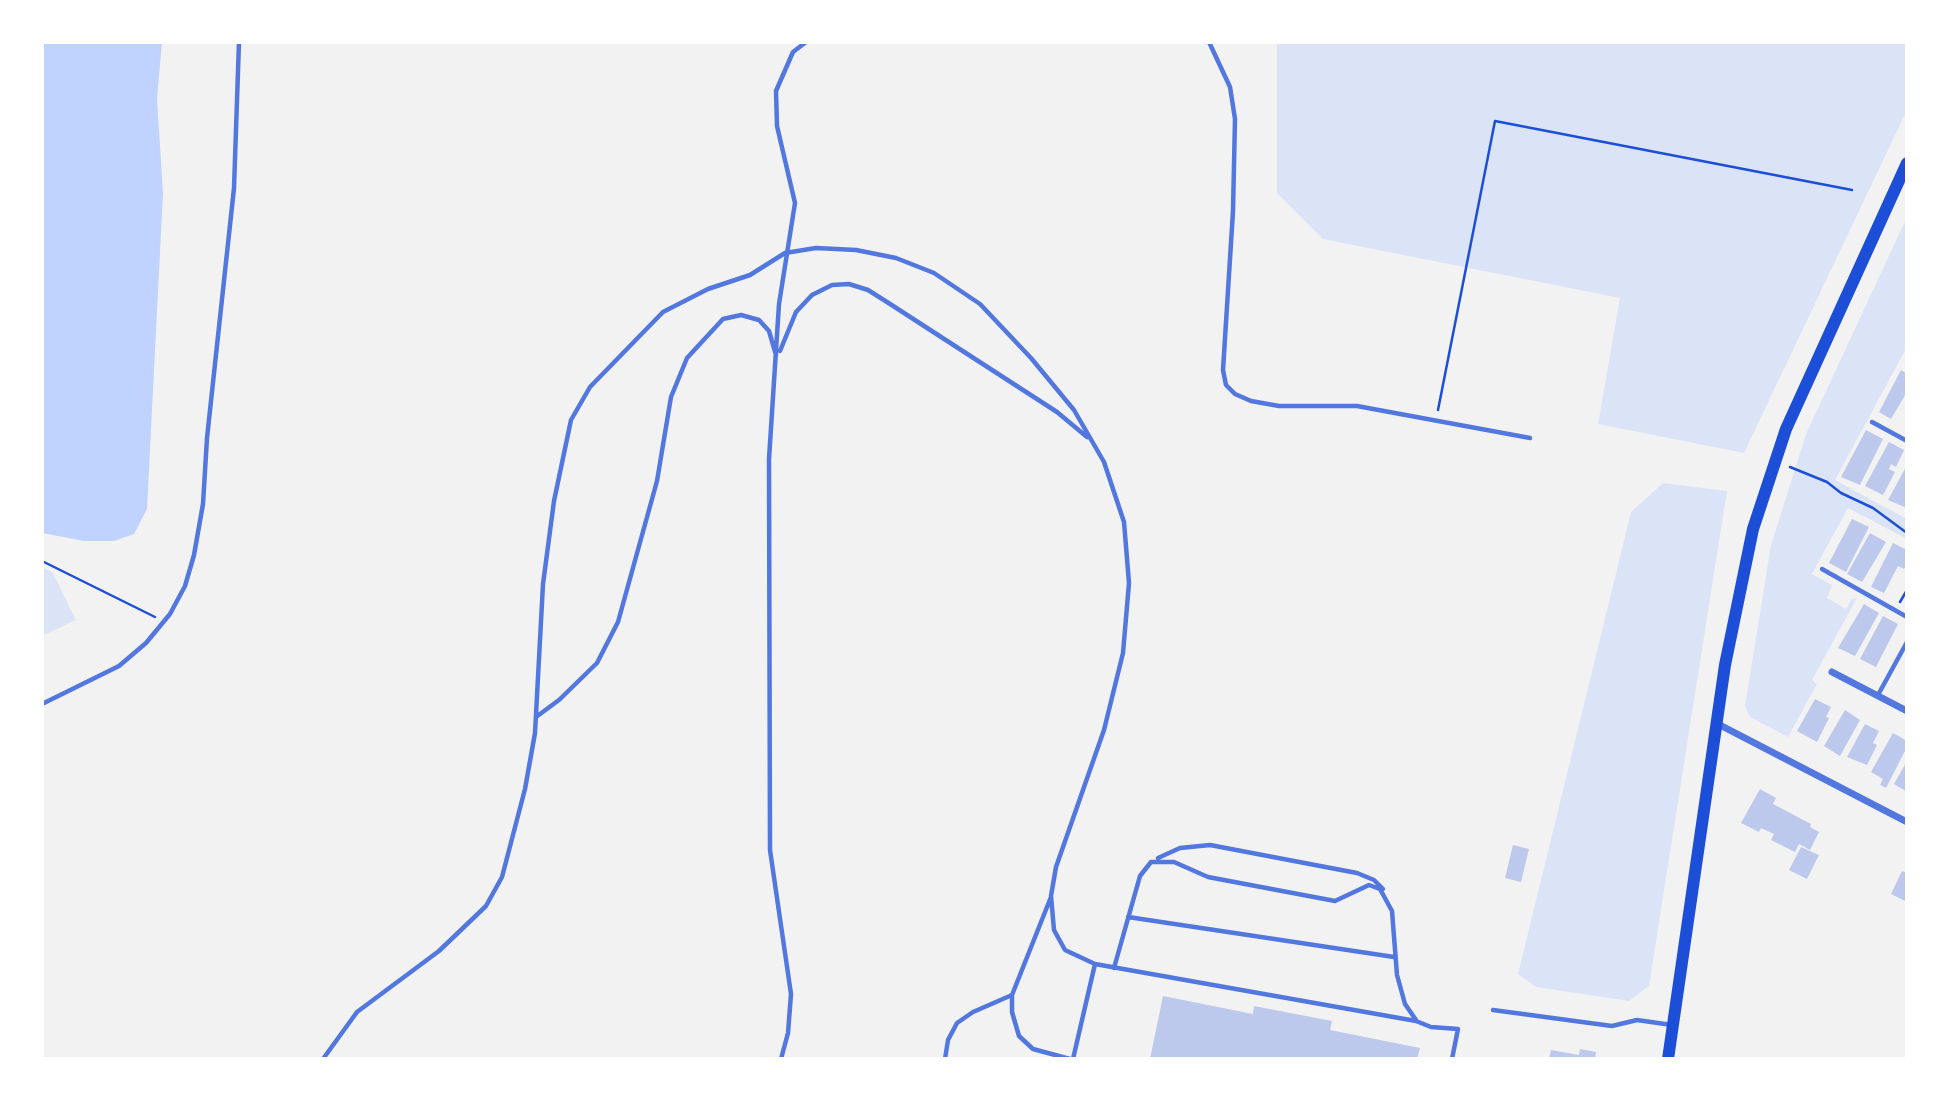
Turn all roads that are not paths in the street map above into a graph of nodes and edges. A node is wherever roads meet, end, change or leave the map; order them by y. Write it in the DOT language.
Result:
graph roads {
  1 [pos="240,42"];
  2 [pos="806,42"];
  3 [pos="1209,42"];
  4 [pos="1907,163"];
  5 [pos="785,253"];
  6 [pos="778,359"];
  7 [pos="1872,422"];
  8 [pos="1530,439"];
  9 [pos="1907,441"];
  10 [pos="1093,443"];
  11 [pos="1822,569"];
  12 [pos="1907,617"];
  13 [pos="1907,642"];
  14 [pos="1832,672"];
  15 [pos="1878,695"];
  16 [pos="42,704"];
  17 [pos="1907,711"];
  18 [pos="536,717"];
  19 [pos="1716,723"];
  20 [pos="1907,822"];
  21 [pos="1151,862"];
  22 [pos="1051,896"];
  23 [pos="1388,899"];
  24 [pos="1129,917"];
  25 [pos="1394,957"];
  26 [pos="1095,964"];
  27 [pos="1114,968"];
  28 [pos="1012,995"];
  29 [pos="1493,1010"];
  30 [pos="1416,1021"];
  31 [pos="1673,1025"];
  32 [pos="323,1059"];
  33 [pos="781,1059"];
  34 [pos="945,1059"];
  35 [pos="1072,1059"];
  36 [pos="1452,1059"];
  37 [pos="1668,1059"];
  1 -- 16 [label="lane"];
  2 -- 5 [label="lane"];
  3 -- 8 [label="lane"];
  4 -- 19 [label="main road"];
  5 -- 6 [label="lane"];
  5 -- 10 [label="lane"];
  5 -- 18 [label="lane"];
  6 -- 10 [label="lane"];
  6 -- 18 [label="lane"];
  6 -- 33 [label="lane"];
  7 -- 9 [label="lane"];
  10 -- 22 [label="lane"];
  11 -- 12 [label="lane"];
  13 -- 15 [label="lane"];
  14 -- 15 [label="street"];
  15 -- 17 [label="street"];
  18 -- 32 [label="lane"];
  19 -- 20 [label="street"];
  19 -- 31 [label="main road"];
  21 -- 23 [label="lane"];
  21 -- 23 [label="lane"];
  21 -- 24 [label="lane"];
  22 -- 26 [label="lane"];
  22 -- 28 [label="lane"];
  23 -- 25 [label="lane"];
  24 -- 25 [label="lane"];
  24 -- 27 [label="lane"];
  25 -- 30 [label="lane"];
  26 -- 27 [label="lane"];
  26 -- 35 [label="lane"];
  27 -- 30 [label="lane"];
  28 -- 34 [label="lane"];
  28 -- 35 [label="lane"];
  29 -- 31 [label="lane"];
  30 -- 36 [label="lane"];
  31 -- 37 [label="main road"];
}
